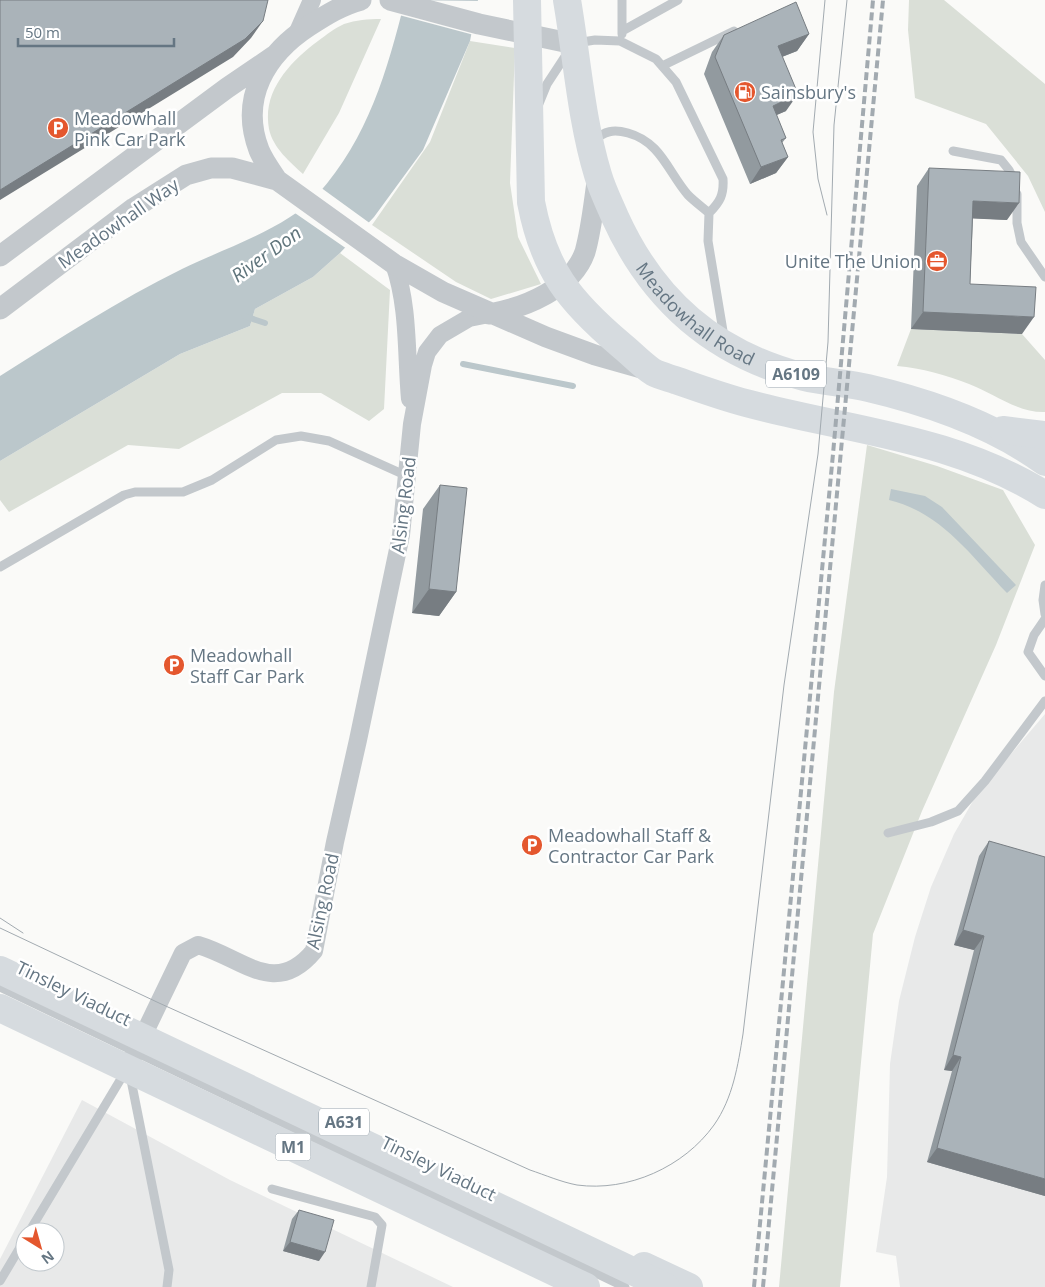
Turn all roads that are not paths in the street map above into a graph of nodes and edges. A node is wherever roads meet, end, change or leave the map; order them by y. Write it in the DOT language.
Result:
graph roads {
  1 [pos="312,0"];
  2 [pos="361,0"];
  3 [pos="390,0"];
  4 [pos="527,0"];
  5 [pos="567,0"];
  6 [pos="622,0"];
  7 [pos="678,0"];
  8 [pos="746,25"];
  9 [pos="624,30"];
  10 [pos="528,33"];
  11 [pos="297,34"];
  12 [pos="620,42"];
  13 [pos="574,44"];
  14 [pos="274,56"];
  15 [pos="662,66"];
  16 [pos="529,130"];
  17 [pos="591,143"];
  18 [pos="953,151"];
  19 [pos="598,176"];
  20 [pos="276,180"];
  21 [pos="709,212"];
  22 [pos="0,256"];
  23 [pos="394,264"];
  24 [pos="1045,277"];
  25 [pos="561,284"];
  26 [pos="3,306"];
  27 [pos="489,314"];
  28 [pos="726,346"];
  29 [pos="653,372"];
  30 [pos="412,424"];
  31 [pos="982,427"];
  32 [pos="1045,435"];
  33 [pos="1045,462"];
  34 [pos="407,476"];
  35 [pos="1045,495"];
  36 [pos="0,567"];
  37 [pos="1045,585"];
  38 [pos="1044,598"];
  39 [pos="1045,614"];
  40 [pos="1045,619"];
  41 [pos="1045,676"];
  42 [pos="1045,701"];
  43 [pos="888,834"];
  44 [pos="0,957"];
  45 [pos="0,970"];
  46 [pos="0,987"];
  47 [pos="0,1008"];
  48 [pos="0,1020"];
  49 [pos="128,1067"];
  50 [pos="272,1189"];
  51 [pos="36,1222"];
  52 [pos="15,1256"];
  53 [pos="0,1281"];
  54 [pos="168,1287"];
  55 [pos="371,1287"];
  56 [pos="561,1287"];
  57 [pos="586,1287"];
  58 [pos="626,1287"];
  59 [pos="666,1287"];
  60 [pos="689,1287"];
  1 -- 11 [label="street"];
  2 -- 11 [label="street, Meadowhall Way"];
  3 -- 10 [label="street"];
  4 -- 10 [label="main road, A6109"];
  5 -- 13 [label="main road, Meadowhall Road / A6109"];
  6 -- 9 [label="lane"];
  7 -- 9 [label="lane"];
  8 -- 15 [label="lane"];
  9 -- 12 [label="lane"];
  10 -- 13 [label="street"];
  10 -- 16 [label="main road, A6109"];
  11 -- 14 [label="street, Meadowhall Way"];
  12 -- 13 [label="lane"];
  12 -- 15 [label="lane"];
  13 -- 16 [label="lane, A6109"];
  13 -- 17 [label="main road, Meadowhall Road / A6109"];
  14 -- 20 [label="street, Meadowhall Way"];
  14 -- 22 [label="street, Meadowhall Way"];
  15 -- 21 [label="lane"];
  16 -- 25 [label="main road, A6109"];
  17 -- 19 [label="main road, Meadowhall Road / A6109"];
  17 -- 21 [label="lane"];
  18 -- 24 [label="lane"];
  19 -- 25 [label="street, Meadowhall Road"];
  19 -- 28 [label="main road, Meadowhall Road / A6109"];
  20 -- 23 [label="street, Meadowhall Way"];
  20 -- 26 [label="street, Meadowhall Way"];
  21 -- 28 [label="lane"];
  23 -- 27 [label="street, Meadowhall Way"];
  23 -- 30 [label="street, Alsing Road"];
  25 -- 27 [label="street, Meadowhall Road"];
  25 -- 29 [label="main road, A6109"];
  27 -- 29 [label="street"];
  27 -- 30 [label="street, Alsing Road"];
  28 -- 31 [label="main road, Meadowhall Road / A6109"];
  29 -- 35 [label="main road, A6109"];
  30 -- 34 [label="street, Alsing Road"];
  31 -- 32 [label="main road"];
  31 -- 33 [label="main road, Meadowhall Road / A6109"];
  34 -- 36 [label="lane"];
  34 -- 49 [label="street, Alsing Road"];
  37 -- 38 [label="lane"];
  38 -- 39 [label="lane"];
  40 -- 41 [label="lane"];
  42 -- 43 [label="lane"];
  44 -- 60 [label="main road, Tinsley Viaduct / A631"];
  45 -- 59 [label="main road, Tinsley Viaduct / M1"];
  46 -- 58 [label="lane"];
  47 -- 57 [label="main road, M1"];
  48 -- 56 [label="main road"];
  49 -- 51 [label="lane, Alsing Road"];
  49 -- 54 [label="lane"];
  50 -- 55 [label="lane"];
  52 -- 53 [label="lane"];
}
